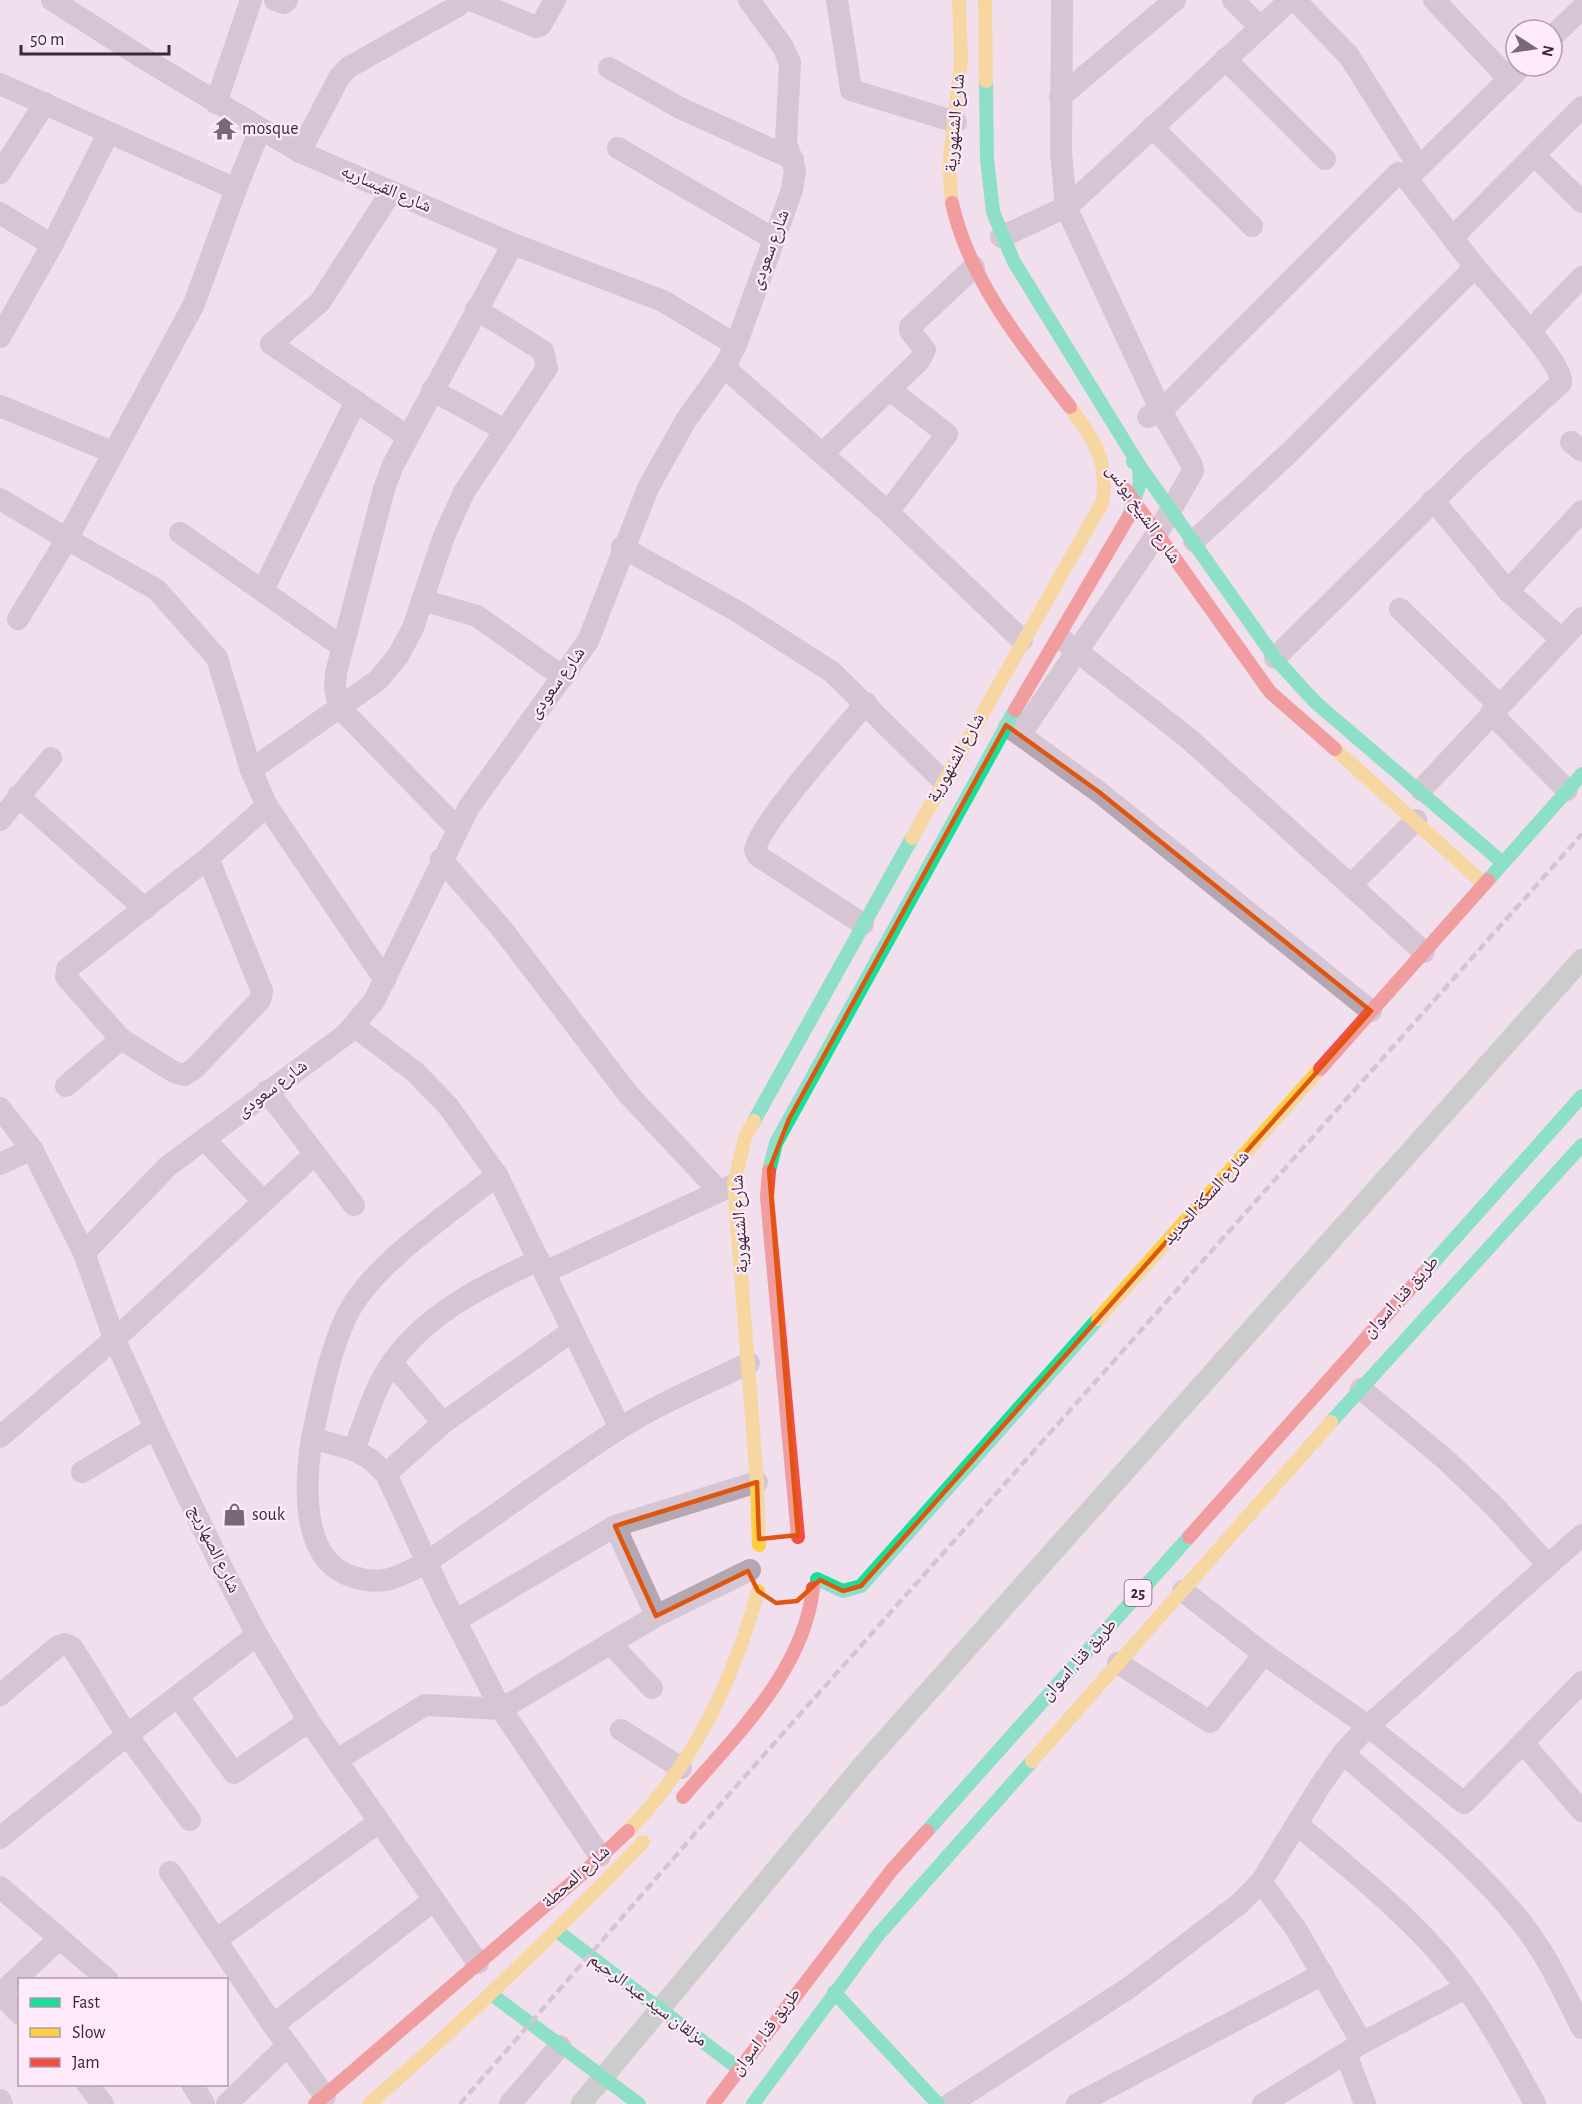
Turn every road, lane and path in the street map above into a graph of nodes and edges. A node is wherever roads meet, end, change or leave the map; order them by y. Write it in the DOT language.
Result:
graph roads {
  1 [pos="52,0"];
  2 [pos="251,0"];
  3 [pos="275,0"];
  4 [pos="287,0"];
  5 [pos="464,0"];
  6 [pos="471,0"];
  7 [pos="555,0"];
  8 [pos="749,0"];
  9 [pos="837,0"];
  10 [pos="959,0"];
  11 [pos="985,0"];
  12 [pos="1062,0"];
  13 [pos="1175,0"];
  14 [pos="1233,0"];
  15 [pos="1290,0"];
  16 [pos="1295,0"];
  17 [pos="1446,4"];
  18 [pos="75,6"];
  19 [pos="1582,8"];
  20 [pos="1564,25"];
  21 [pos="1260,27"];
  22 [pos="1225,59"];
  23 [pos="1504,60"];
  24 [pos="609,68"];
  25 [pos="1510,78"];
  26 [pos="0,84"];
  27 [pos="1060,97"];
  28 [pos="45,103"];
  29 [pos="216,103"];
  30 [pos="1582,107"];
  31 [pos="956,122"];
  32 [pos="1152,127"];
  33 [pos="260,129"];
  34 [pos="108,134"];
  35 [pos="618,148"];
  36 [pos="300,152"];
  37 [pos="1536,156"];
  38 [pos="793,159"];
  39 [pos="1325,159"];
  40 [pos="0,173"];
  41 [pos="1413,173"];
  42 [pos="236,189"];
  43 [pos="391,192"];
  44 [pos="1582,202"];
  45 [pos="1066,207"];
  46 [pos="0,213"];
  47 [pos="1252,225"];
  48 [pos="1001,237"];
  49 [pos="1453,237"];
  50 [pos="774,238"];
  51 [pos="513,244"];
  52 [pos="52,245"];
  53 [pos="974,267"];
  54 [pos="1474,267"];
  55 [pos="1582,277"];
  56 [pos="476,309"];
  57 [pos="1530,331"];
  58 [pos="0,337"];
  59 [pos="736,345"];
  60 [pos="724,367"];
  61 [pos="432,390"];
  62 [pos="890,390"];
  63 [pos="356,401"];
  64 [pos="0,406"];
  65 [pos="1154,414"];
  66 [pos="505,430"];
  67 [pos="407,436"];
  68 [pos="112,452"];
  69 [pos="823,453"];
  70 [pos="1103,456"];
  71 [pos="1139,465"];
  72 [pos="0,499"];
  73 [pos="1433,500"];
  74 [pos="1135,502"];
  75 [pos="1172,509"];
  76 [pos="1582,511"];
  77 [pos="888,512"];
  78 [pos="180,533"];
  79 [pos="1157,534"];
  80 [pos="67,539"];
  81 [pos="1194,541"];
  82 [pos="622,548"];
  83 [pos="263,590"];
  84 [pos="1508,591"];
  85 [pos="422,600"];
  86 [pos="1400,609"];
  87 [pos="1582,618"];
  88 [pos="18,619"];
  89 [pos="1561,639"];
  90 [pos="1022,640"];
  91 [pos="1066,643"];
  92 [pos="341,646"];
  93 [pos="1275,658"];
  94 [pos="563,678"];
  95 [pos="866,703"];
  96 [pos="339,707"];
  97 [pos="1495,709"];
  98 [pos="1013,730"];
  99 [pos="51,758"];
  100 [pos="251,770"];
  101 [pos="1582,774"];
  102 [pos="943,781"];
  103 [pos="1421,790"];
  104 [pos="1567,790"];
  105 [pos="18,796"];
  106 [pos="267,806"];
  107 [pos="0,820"];
  108 [pos="1416,820"];
  109 [pos="457,828"];
  110 [pos="208,858"];
  111 [pos="441,859"];
  112 [pos="1503,863"];
  113 [pos="1484,884"];
  114 [pos="1351,885"];
  115 [pos="145,909"];
  116 [pos="863,924"];
  117 [pos="1424,952"];
  118 [pos="385,981"];
  119 [pos="1371,1011"];
  120 [pos="354,1026"];
  121 [pos="121,1039"];
  122 [pos="66,1086"];
  123 [pos="267,1091"];
  124 [pos="1582,1096"];
  125 [pos="0,1108"];
  126 [pos="206,1140"];
  127 [pos="1582,1145"];
  128 [pos="32,1149"];
  129 [pos="315,1154"];
  130 [pos="0,1164"];
  131 [pos="497,1175"];
  132 [pos="727,1188"];
  133 [pos="263,1202"];
  134 [pos="354,1205"];
  135 [pos="84,1253"];
  136 [pos="542,1266"];
  137 [pos="572,1331"];
  138 [pos="114,1338"];
  139 [pos="392,1363"];
  140 [pos="749,1363"];
  141 [pos="1361,1389"];
  142 [pos="442,1423"];
  143 [pos="155,1428"];
  144 [pos="620,1428"];
  145 [pos="0,1437"];
  146 [pos="312,1438"];
  147 [pos="354,1450"];
  148 [pos="82,1472"];
  149 [pos="386,1474"];
  150 [pos="757,1482"];
  151 [pos="615,1526"];
  152 [pos="1582,1534"];
  153 [pos="759,1545"];
  154 [pos="426,1562"];
  155 [pos="1547,1564"];
  156 [pos="816,1578"];
  157 [pos="758,1587"];
  158 [pos="1182,1591"];
  159 [pos="797,1601"];
  160 [pos="656,1616"];
  161 [pos="455,1621"];
  162 [pos="257,1635"];
  163 [pos="610,1643"];
  164 [pos="1264,1654"];
  165 [pos="1119,1663"];
  166 [pos="1581,1686"];
  167 [pos="652,1688"];
  168 [pos="0,1695"];
  169 [pos="177,1697"];
  170 [pos="501,1709"];
  171 [pos="309,1721"];
  172 [pos="1368,1726"];
  173 [pos="621,1730"];
  174 [pos="127,1736"];
  175 [pos="1523,1743"];
  176 [pos="1343,1753"];
  177 [pos="337,1760"];
  178 [pos="681,1768"];
  179 [pos="676,1804"];
  180 [pos="1582,1811"];
  181 [pos="190,1820"];
  182 [pos="379,1822"];
  183 [pos="1298,1825"];
  184 [pos="654,1829"];
  185 [pos="0,1838"];
  186 [pos="600,1856"];
  187 [pos="170,1872"];
  188 [pos="1261,1882"];
  189 [pos="2,1893"];
  190 [pos="434,1900"];
  191 [pos="557,1931"];
  192 [pos="59,1939"];
  193 [pos="217,1939"];
  194 [pos="478,1963"];
  195 [pos="1323,1974"];
  196 [pos="106,1978"];
  197 [pos="1465,1988"];
  198 [pos="834,1992"];
  199 [pos="0,1994"];
  200 [pos="491,1994"];
  201 [pos="18,2012"];
  202 [pos="273,2025"];
  203 [pos="1582,2028"];
  204 [pos="288,2045"];
  205 [pos="560,2046"];
  206 [pos="1354,2048"];
  207 [pos="739,2069"];
  208 [pos="88,2086"];
  209 [pos="193,2086"];
  210 [pos="320,2100"];
  211 [pos="103,2104"];
  212 [pos="204,2104"];
  213 [pos="227,2104"];
  214 [pos="369,2104"];
  215 [pos="510,2104"];
  216 [pos="639,2104"];
  217 [pos="713,2104"];
  218 [pos="753,2104"];
  219 [pos="938,2104"];
  220 [pos="950,2104"];
  221 [pos="1077,2104"];
  222 [pos="1263,2104"];
  223 [pos="1365,2104"];
  224 [pos="1535,2104"];
  1 -- 18 [label="street, شارع القيساريه"];
  2 -- 29 [label="street"];
  3 -- 4 [label="street"];
  5 -- 36 [label="street"];
  6 -- 7 [label="street"];
  8 -- 38 [label="street, شارع سعودى"];
  9 -- 31 [label="street"];
  10 -- 31 [label="main road, شارع الشنهورية"];
  11 -- 48 [label="main road, شارع الشنهورية"];
  12 -- 27 [label="street"];
  13 -- 27 [label="street"];
  14 -- 21 [label="street"];
  15 -- 21 [label="street"];
  16 -- 41 [label="street"];
  17 -- 23 [label="street"];
  18 -- 29 [label="street, شارع القيساريه"];
  19 -- 20 [label="street"];
  21 -- 22 [label="street"];
  22 -- 32 [label="street"];
  22 -- 39 [label="street"];
  24 -- 38 [label="street"];
  25 -- 41 [label="street"];
  26 -- 28 [label="street"];
  27 -- 45 [label="street"];
  28 -- 34 [label="street"];
  28 -- 40 [label="street"];
  29 -- 33 [label="street, شارع القيساريه"];
  30 -- 37 [label="street"];
  31 -- 53 [label="main road, شارع الشنهورية"];
  32 -- 45 [label="street"];
  32 -- 47 [label="street"];
  33 -- 36 [label="street, شارع القيساريه"];
  33 -- 42 [label="street"];
  34 -- 42 [label="street"];
  34 -- 52 [label="street"];
  35 -- 50 [label="street"];
  36 -- 43 [label="street, شارع القيساريه"];
  37 -- 44 [label="street"];
  37 -- 49 [label="street"];
  38 -- 50 [label="street, شارع سعودى"];
  41 -- 49 [label="street"];
  41 -- 65 [label="street"];
  42 -- 68 [label="street"];
  43 -- 51 [label="street, شارع القيساريه"];
  43 -- 63 [label="street"];
  45 -- 48 [label="street"];
  45 -- 65 [label="street"];
  46 -- 52 [label="street"];
  48 -- 71 [label="main road, شارع الشنهورية"];
  49 -- 54 [label="street"];
  50 -- 59 [label="street, شارع سعودى"];
  51 -- 56 [label="street"];
  51 -- 59 [label="street, شارع القيساريه"];
  52 -- 58 [label="street"];
  53 -- 62 [label="street"];
  53 -- 70 [label="main road, شارع الشنهورية"];
  54 -- 57 [label="street"];
  54 -- 81 [label="street"];
  55 -- 57 [label="street"];
  56 -- 61 [label="street"];
  56 -- 66 [label="street"];
  57 -- 73 [label="street"];
  59 -- 60 [label="street, شارع سعودى"];
  60 -- 69 [label="street"];
  60 -- 82 [label="street, شارع سعودى"];
  61 -- 66 [label="street"];
  61 -- 67 [label="street"];
  62 -- 69 [label="street"];
  62 -- 77 [label="street"];
  63 -- 67 [label="street"];
  63 -- 83 [label="street"];
  64 -- 68 [label="street"];
  65 -- 75 [label="street"];
  66 -- 85 [label="street"];
  67 -- 92 [label="street"];
  68 -- 80 [label="street"];
  69 -- 77 [label="street"];
  70 -- 71 [label="main road, شارع الشيخ يونس"];
  70 -- 74 [label="main road, شارع الشيخ يونس"];
  70 -- 90 [label="main road, شارع الشنهورية"];
  71 -- 74 [label="main road"];
  71 -- 75 [label="main road, شارع الشيخ يونس"];
  72 -- 80 [label="street"];
  73 -- 84 [label="street"];
  73 -- 93 [label="street"];
  74 -- 79 [label="main road, شارع الشيخ يونس"];
  74 -- 91 [label="main road"];
  75 -- 79 [label="street"];
  75 -- 81 [label="main road, شارع الشيخ يونس"];
  76 -- 84 [label="street"];
  77 -- 90 [label="street"];
  78 -- 83 [label="street"];
  79 -- 91 [label="street"];
  79 -- 108 [label="main road, شارع الشيخ يونس"];
  80 -- 88 [label="street"];
  80 -- 100 [label="street"];
  81 -- 93 [label="main road, شارع الشيخ يونس"];
  82 -- 94 [label="street, شارع سعودى"];
  82 -- 95 [label="street"];
  83 -- 92 [label="street"];
  84 -- 89 [label="street"];
  85 -- 94 [label="street"];
  85 -- 96 [label="street"];
  86 -- 97 [label="street"];
  87 -- 89 [label="street"];
  89 -- 97 [label="street"];
  90 -- 102 [label="main road, شارع الشنهورية"];
  91 -- 98 [label="street"];
  91 -- 114 [label="street"];
  92 -- 96 [label="street"];
  93 -- 103 [label="main road, شارع الشيخ يونس"];
  94 -- 109 [label="street, شارع سعودى"];
  95 -- 102 [label="street"];
  95 -- 116 [label="street"];
  96 -- 100 [label="street"];
  96 -- 109 [label="street"];
  97 -- 103 [label="street"];
  97 -- 104 [label="street"];
  98 -- 119 [label="street"];
  98 -- 153 [label="main road, شارع الشنهورية"];
  99 -- 105 [label="street"];
  100 -- 106 [label="street"];
  101 -- 104 [label="main road, شارع السكة الحديد"];
  102 -- 116 [label="main road, شارع الشنهورية"];
  103 -- 112 [label="main road, شارع الشيخ يونس"];
  104 -- 112 [label="main road, شارع السكة الحديد"];
  105 -- 107 [label="street"];
  105 -- 115 [label="street"];
  106 -- 110 [label="street"];
  106 -- 118 [label="street"];
  108 -- 113 [label="main road, شارع الشيخ يونس"];
  108 -- 114 [label="street"];
  109 -- 111 [label="street, شارع سعودى"];
  110 -- 115 [label="street"];
  110 -- 121 [label="street"];
  111 -- 118 [label="street, شارع سعودى"];
  111 -- 132 [label="street"];
  112 -- 113 [label="main road, شارع السكة الحديد"];
  113 -- 117 [label="main road, شارع السكة الحديد"];
  114 -- 117 [label="street"];
  115 -- 121 [label="street"];
  116 -- 132 [label="main road, شارع الشنهورية"];
  117 -- 119 [label="main road, شارع السكة الحديد"];
  118 -- 120 [label="street, شارع سعودى"];
  119 -- 156 [label="main road, شارع السكة الحديد"];
  120 -- 123 [label="street, شارع سعودى"];
  120 -- 131 [label="street"];
  121 -- 122 [label="street"];
  123 -- 126 [label="street, شارع سعودى"];
  123 -- 129 [label="street"];
  124 -- 207 [label="main road, طريق قنا, اسوان / 25"];
  125 -- 128 [label="street, شارع الصهاريج"];
  126 -- 133 [label="street"];
  126 -- 135 [label="street, شارع سعودى"];
  127 -- 141 [label="main road, طريق قنا, اسوان / 25"];
  128 -- 130 [label="street"];
  128 -- 135 [label="street, شارع الصهاريج"];
  129 -- 133 [label="street"];
  129 -- 134 [label="street"];
  131 -- 136 [label="street"];
  131 -- 146 [label="street"];
  132 -- 136 [label="street"];
  132 -- 140 [label="main road, شارع الشنهورية"];
  133 -- 138 [label="street"];
  135 -- 138 [label="street, شارع الصهاريج"];
  136 -- 137 [label="street"];
  136 -- 139 [label="street"];
  137 -- 142 [label="street"];
  137 -- 144 [label="street"];
  138 -- 143 [label="street, شارع الصهاريج"];
  138 -- 145 [label="street"];
  139 -- 142 [label="street"];
  139 -- 147 [label="street"];
  140 -- 144 [label="street"];
  140 -- 150 [label="main road, شارع الشنهورية"];
  141 -- 155 [label="street"];
  141 -- 158 [label="main road, طريق قنا, اسوان / 25"];
  142 -- 149 [label="street"];
  143 -- 148 [label="street"];
  143 -- 162 [label="street, شارع الصهاريج"];
  144 -- 154 [label="street"];
  146 -- 147 [label="street"];
  146 -- 154 [label="street"];
  147 -- 149 [label="street"];
  149 -- 154 [label="street"];
  150 -- 151 [label="street"];
  150 -- 153 [label="main road, شارع الشنهورية"];
  151 -- 160 [label="street"];
  151 -- 161 [label="street"];
  152 -- 155 [label="street"];
  153 -- 157 [label="main road, شارع المحطة"];
  154 -- 161 [label="street"];
  155 -- 172 [label="street"];
  156 -- 159 [label="main road"];
  156 -- 179 [label="main road"];
  157 -- 160 [label="street"];
  157 -- 178 [label="main road, شارع المحطة"];
  158 -- 164 [label="street"];
  158 -- 165 [label="main road, طريق قنا, اسوان / 25"];
  160 -- 163 [label="street"];
  161 -- 170 [label="street"];
  162 -- 169 [label="street"];
  162 -- 171 [label="street, شارع الصهاريج"];
  163 -- 167 [label="street"];
  163 -- 170 [label="street"];
  164 -- 165 [label="street"];
  164 -- 172 [label="street"];
  165 -- 198 [label="main road, طريق قنا, اسوان / 25"];
  166 -- 175 [label="street"];
  168 -- 174 [label="street"];
  169 -- 171 [label="street"];
  169 -- 174 [label="street"];
  170 -- 177 [label="street"];
  170 -- 186 [label="street"];
  171 -- 177 [label="street, شارع الصهاريج"];
  172 -- 175 [label="street"];
  172 -- 176 [label="street"];
  173 -- 178 [label="street"];
  174 -- 181 [label="street"];
  174 -- 185 [label="street"];
  175 -- 180 [label="street"];
  176 -- 183 [label="street"];
  176 -- 203 [label="street"];
  177 -- 182 [label="street, شارع الصهاريج"];
  178 -- 186 [label="main road, شارع المحطة"];
  182 -- 190 [label="street, شارع الصهاريج"];
  182 -- 193 [label="street"];
  183 -- 188 [label="street"];
  183 -- 197 [label="street"];
  184 -- 191 [label="main road, شارع المحطة"];
  186 -- 194 [label="main road, شارع المحطة"];
  187 -- 193 [label="street"];
  188 -- 195 [label="street"];
  188 -- 220 [label="street"];
  189 -- 192 [label="street"];
  190 -- 194 [label="street, شارع الصهاريج"];
  190 -- 202 [label="street"];
  191 -- 200 [label="main road, شارع المحطة"];
  191 -- 207 [label="main road, مزلقان سيد عبد الرحيم"];
  192 -- 196 [label="street"];
  192 -- 199 [label="street"];
  193 -- 202 [label="street"];
  194 -- 210 [label="main road, شارع المحطة"];
  195 -- 206 [label="street"];
  195 -- 221 [label="street"];
  197 -- 206 [label="street"];
  197 -- 224 [label="street"];
  198 -- 218 [label="main road, طريق قنا, اسوان / 25"];
  198 -- 219 [label="main road"];
  199 -- 201 [label="street"];
  200 -- 205 [label="main road"];
  200 -- 214 [label="main road, شارع المحطة"];
  202 -- 204 [label="street"];
  204 -- 210 [label="street"];
  204 -- 213 [label="street"];
  205 -- 215 [label="street"];
  205 -- 216 [label="main road"];
  206 -- 222 [label="street"];
  206 -- 223 [label="street"];
  207 -- 217 [label="main road, طريق قنا, اسوان / 25"];
  208 -- 211 [label="street"];
  209 -- 212 [label="street"];
}
